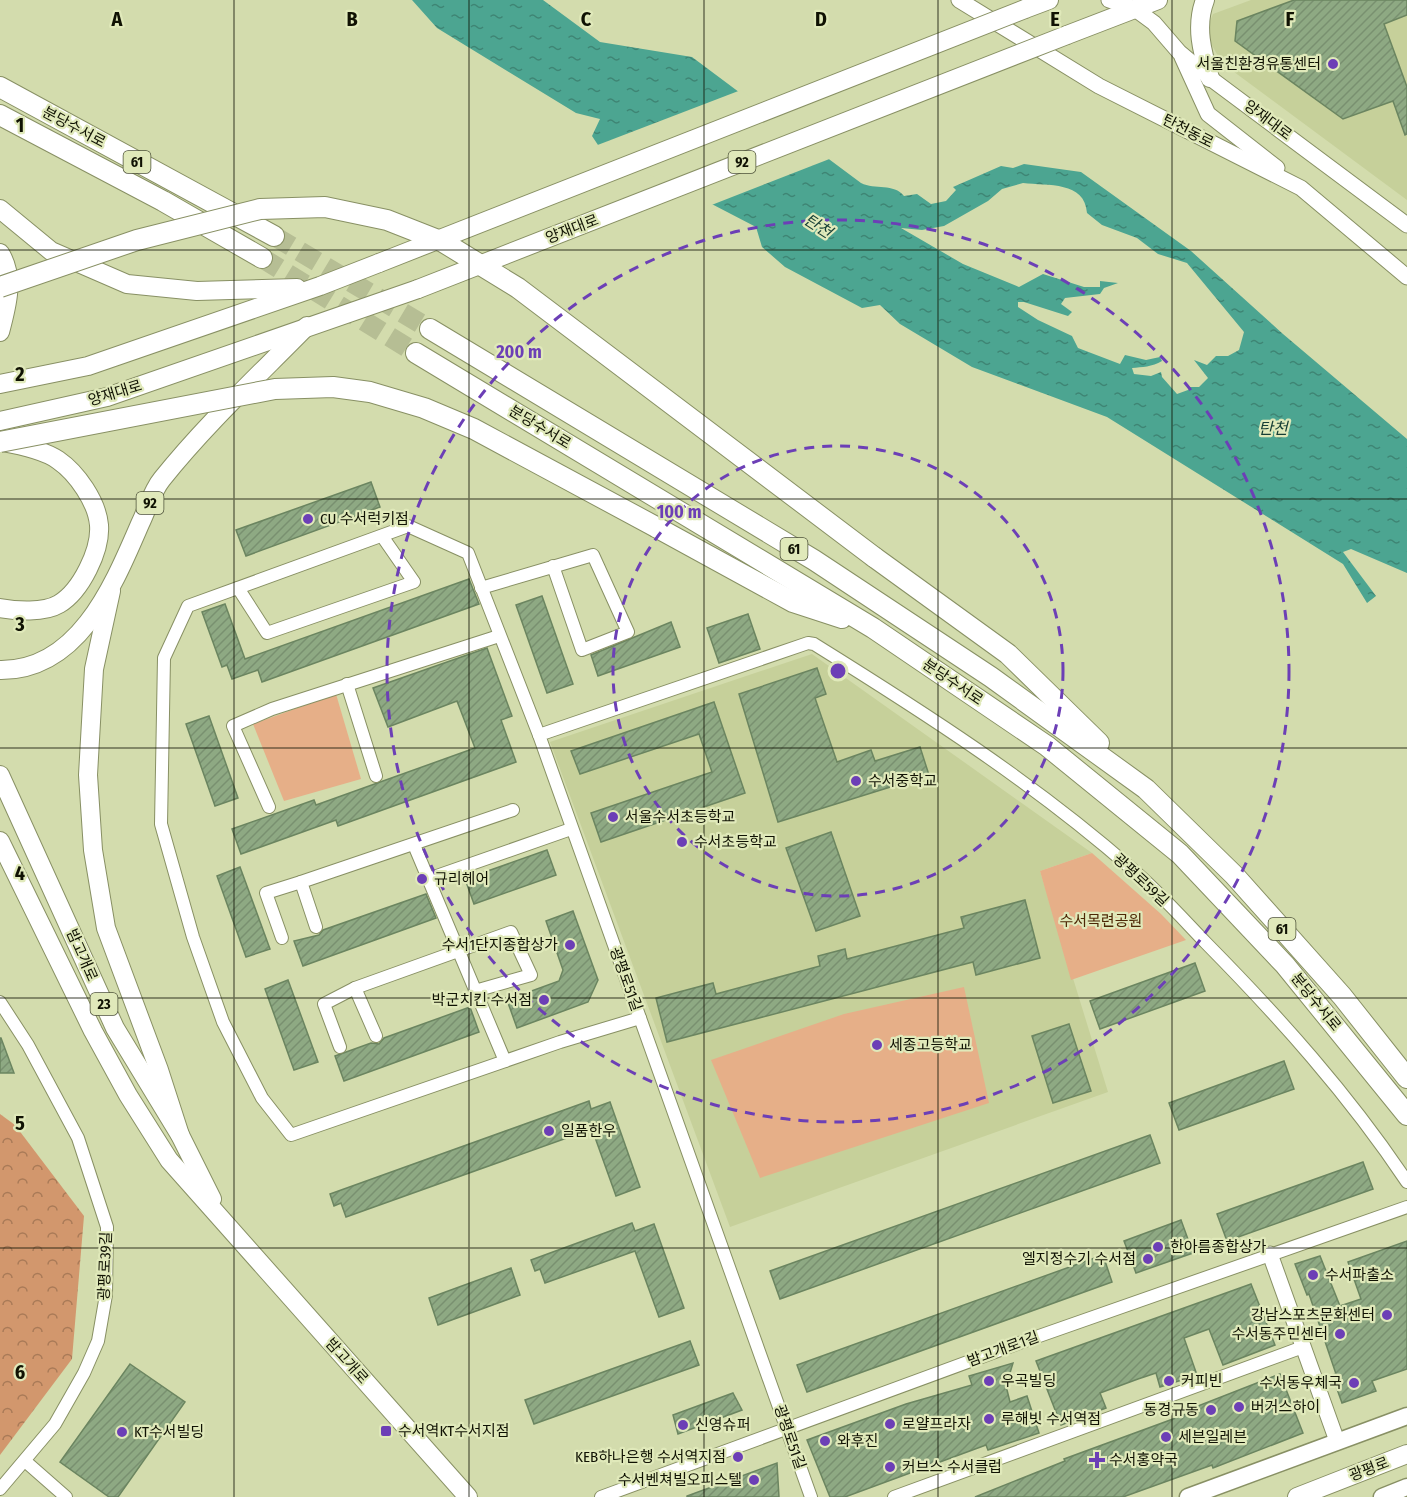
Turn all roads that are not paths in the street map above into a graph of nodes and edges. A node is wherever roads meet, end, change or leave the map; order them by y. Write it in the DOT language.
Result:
graph roads {
  1 [pos="959,0"];
  2 [pos="1049,0"];
  3 [pos="1109,0"];
  4 [pos="1158,0"];
  5 [pos="1206,0"];
  6 [pos="1135,9"];
  7 [pos="1179,52"];
  8 [pos="1210,78"];
  9 [pos="0,87"];
  10 [pos="0,115"];
  11 [pos="1301,188"];
  12 [pos="0,209"];
  13 [pos="1407,225"];
  14 [pos="274,236"];
  15 [pos="0,253"];
  16 [pos="262,258"];
  17 [pos="1407,277"];
  18 [pos="320,286"];
  19 [pos="0,287"];
  20 [pos="307,326"];
  21 [pos="430,328"];
  22 [pos="0,333"];
  23 [pos="416,353"];
  24 [pos="0,384"];
  25 [pos="0,421"];
  26 [pos="0,442"];
  27 [pos="382,536"];
  28 [pos="553,566"];
  29 [pos="238,588"];
  30 [pos="481,588"];
  31 [pos="111,591"];
  32 [pos="0,608"];
  33 [pos="873,628"];
  34 [pos="499,636"];
  35 [pos="0,670"];
  36 [pos="347,684"];
  37 [pos="539,735"];
  38 [pos="0,775"];
  39 [pos="376,776"];
  40 [pos="1146,789"];
  41 [pos="269,807"];
  42 [pos="513,810"];
  43 [pos="571,829"];
  44 [pos="0,841"];
  45 [pos="414,845"];
  46 [pos="0,853"];
  47 [pos="428,879"];
  48 [pos="301,882"];
  49 [pos="22,885"];
  50 [pos="316,927"];
  51 [pos="282,938"];
  52 [pos="458,951"];
  53 [pos="355,988"];
  54 [pos="475,991"];
  55 [pos="0,1002"];
  56 [pos="640,1018"];
  57 [pos="376,1036"];
  58 [pos="340,1047"];
  59 [pos="505,1061"];
  60 [pos="1407,1078"];
  61 [pos="1407,1115"];
  62 [pos="180,1136"];
  63 [pos="1407,1182"];
  64 [pos="1407,1207"];
  65 [pos="225,1224"];
  66 [pos="1270,1254"];
  67 [pos="1303,1347"];
  68 [pos="1407,1416"];
  69 [pos="786,1427"];
  70 [pos="1337,1442"];
  71 [pos="1407,1454"];
  72 [pos="25,1461"];
  73 [pos="1407,1487"];
  74 [pos="0,1489"];
  75 [pos="66,1497"];
  76 [pos="468,1497"];
  77 [pos="602,1497"];
  78 [pos="811,1497"];
  79 [pos="894,1497"];
  80 [pos="1188,1497"];
  81 [pos="1297,1497"];
  82 [pos="1382,1497"];
  1 -- 11 [label="street, 탄천동로"];
  2 -- 18 [label="main road, bridge"];
  3 -- 6 [label="street, 양재대로"];
  4 -- 6 [label="main road, 양재대로 / 92"];
  5 -- 8 [label="main road"];
  6 -- 7 [label="street, 양재대로"];
  6 -- 20 [label="main road, 양재대로 / 92, bridge"];
  7 -- 8 [label="street, 양재대로"];
  7 -- 11 [label="street"];
  8 -- 13 [label="street, 양재대로"];
  9 -- 14 [label="highway, 분당수서로 / 61"];
  10 -- 16 [label="highway, 분당수서로 / 61"];
  11 -- 17 [label="street, 탄천동로"];
  12 -- 18 [label="main road"];
  15 -- 22 [label="main road"];
  18 -- 24 [label="main road"];
  19 -- 40 [label="highway, bridge"];
  20 -- 25 [label="main road, 양재대로"];
  20 -- 31 [label="main road, 92"];
  21 -- 40 [label="highway, 분당수서로 / 61"];
  23 -- 33 [label="highway, 분당수서로 / 61"];
  26 -- 32 [label="main road"];
  26 -- 33 [label="highway, bridge"];
  27 -- 29 [label="street, 광평로51길"];
  27 -- 29 [label="street"];
  27 -- 30 [label="street, 광평로51길"];
  28 -- 28 [label="street"];
  28 -- 30 [label="street"];
  29 -- 59 [label="street, 광평로51길"];
  30 -- 34 [label="street, 광평로51길"];
  31 -- 35 [label="main road, 92"];
  31 -- 62 [label="main road"];
  33 -- 61 [label="highway, 분당수서로 / 61"];
  34 -- 36 [label="street"];
  34 -- 37 [label="street, 광평로51길"];
  36 -- 39 [label="street"];
  36 -- 41 [label="street"];
  37 -- 43 [label="street, 광평로51길"];
  37 -- 63 [label="street, 광평로59길"];
  38 -- 62 [label="main road, 밤고개로 / 23"];
  40 -- 60 [label="highway, 분당수서로 / 61"];
  42 -- 45 [label="street"];
  43 -- 47 [label="street"];
  43 -- 56 [label="street, 광평로51길"];
  44 -- 49 [label="main road, 밤고개로"];
  45 -- 47 [label="street"];
  45 -- 48 [label="street"];
  46 -- 49 [label="main road, 23"];
  47 -- 52 [label="street"];
  48 -- 50 [label="street"];
  48 -- 51 [label="street"];
  49 -- 65 [label="main road, 밤고개로 / 23"];
  52 -- 53 [label="street"];
  52 -- 54 [label="street"];
  52 -- 54 [label="street"];
  53 -- 57 [label="street"];
  53 -- 58 [label="street"];
  54 -- 59 [label="street"];
  55 -- 72 [label="street, 광평로39길"];
  56 -- 59 [label="street"];
  56 -- 69 [label="street, 광평로51길"];
  62 -- 65 [label="main road, 밤고개로 / 23"];
  64 -- 66 [label="street, 밤고개로1길"];
  65 -- 76 [label="main road, 밤고개로 / 23"];
  66 -- 67 [label="street"];
  66 -- 69 [label="street, 밤고개로1길"];
  67 -- 70 [label="street"];
  67 -- 79 [label="street"];
  68 -- 70 [label="main road"];
  69 -- 77 [label="street, 밤고개로1길"];
  69 -- 78 [label="street, 광평로51길"];
  70 -- 80 [label="main road"];
  71 -- 81 [label="main road, 광평로"];
  72 -- 74 [label="street, 광평로39길"];
  72 -- 75 [label="street"];
  73 -- 82 [label="main road"];
}
